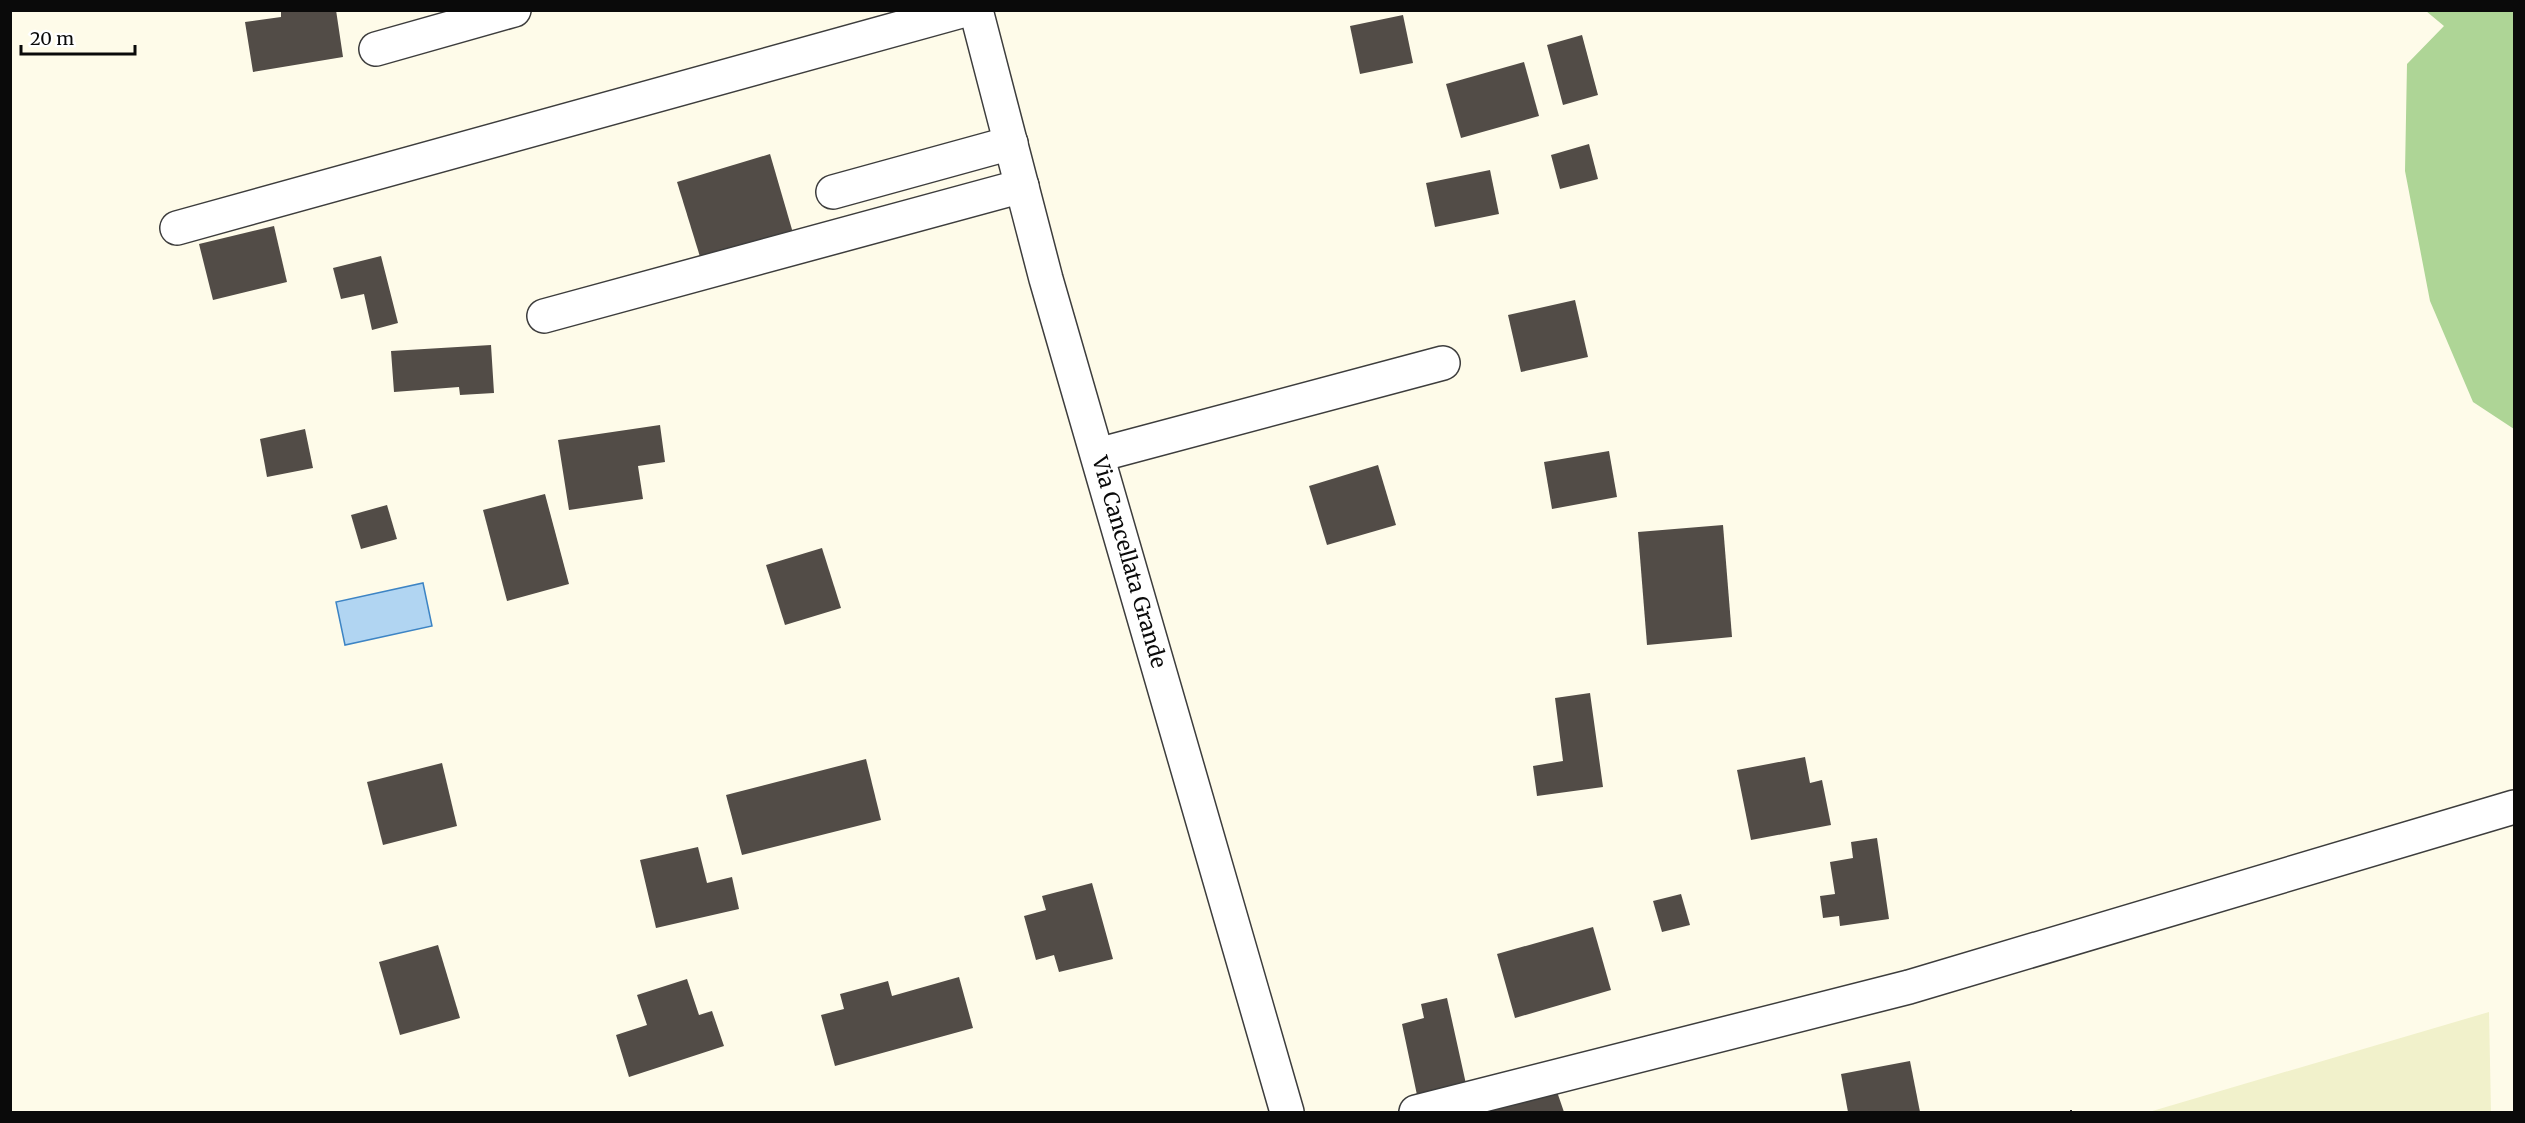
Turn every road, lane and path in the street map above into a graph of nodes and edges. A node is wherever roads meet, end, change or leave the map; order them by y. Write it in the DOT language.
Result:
graph roads {
  1 [pos="514,10"];
  2 [pos="965,10"];
  3 [pos="976,10"];
  4 [pos="376,49"];
  5 [pos="1011,143"];
  6 [pos="1022,186"];
  7 [pos="833,192"];
  8 [pos="177,228"];
  9 [pos="543,316"];
  10 [pos="1443,363"];
  11 [pos="1098,455"];
  12 [pos="2514,807"];
  13 [pos="1287,1113"];
  14 [pos="1416,1113"];
  1 -- 4 [label="street"];
  2 -- 8 [label="street"];
  3 -- 5 [label="street, Via Cancellata Grande"];
  5 -- 6 [label="street, Via Cancellata Grande"];
  5 -- 7 [label="street"];
  6 -- 9 [label="street"];
  6 -- 11 [label="street, Via Cancellata Grande"];
  10 -- 11 [label="street"];
  11 -- 13 [label="street, Via Cancellata Grande"];
  12 -- 14 [label="street"];
}
